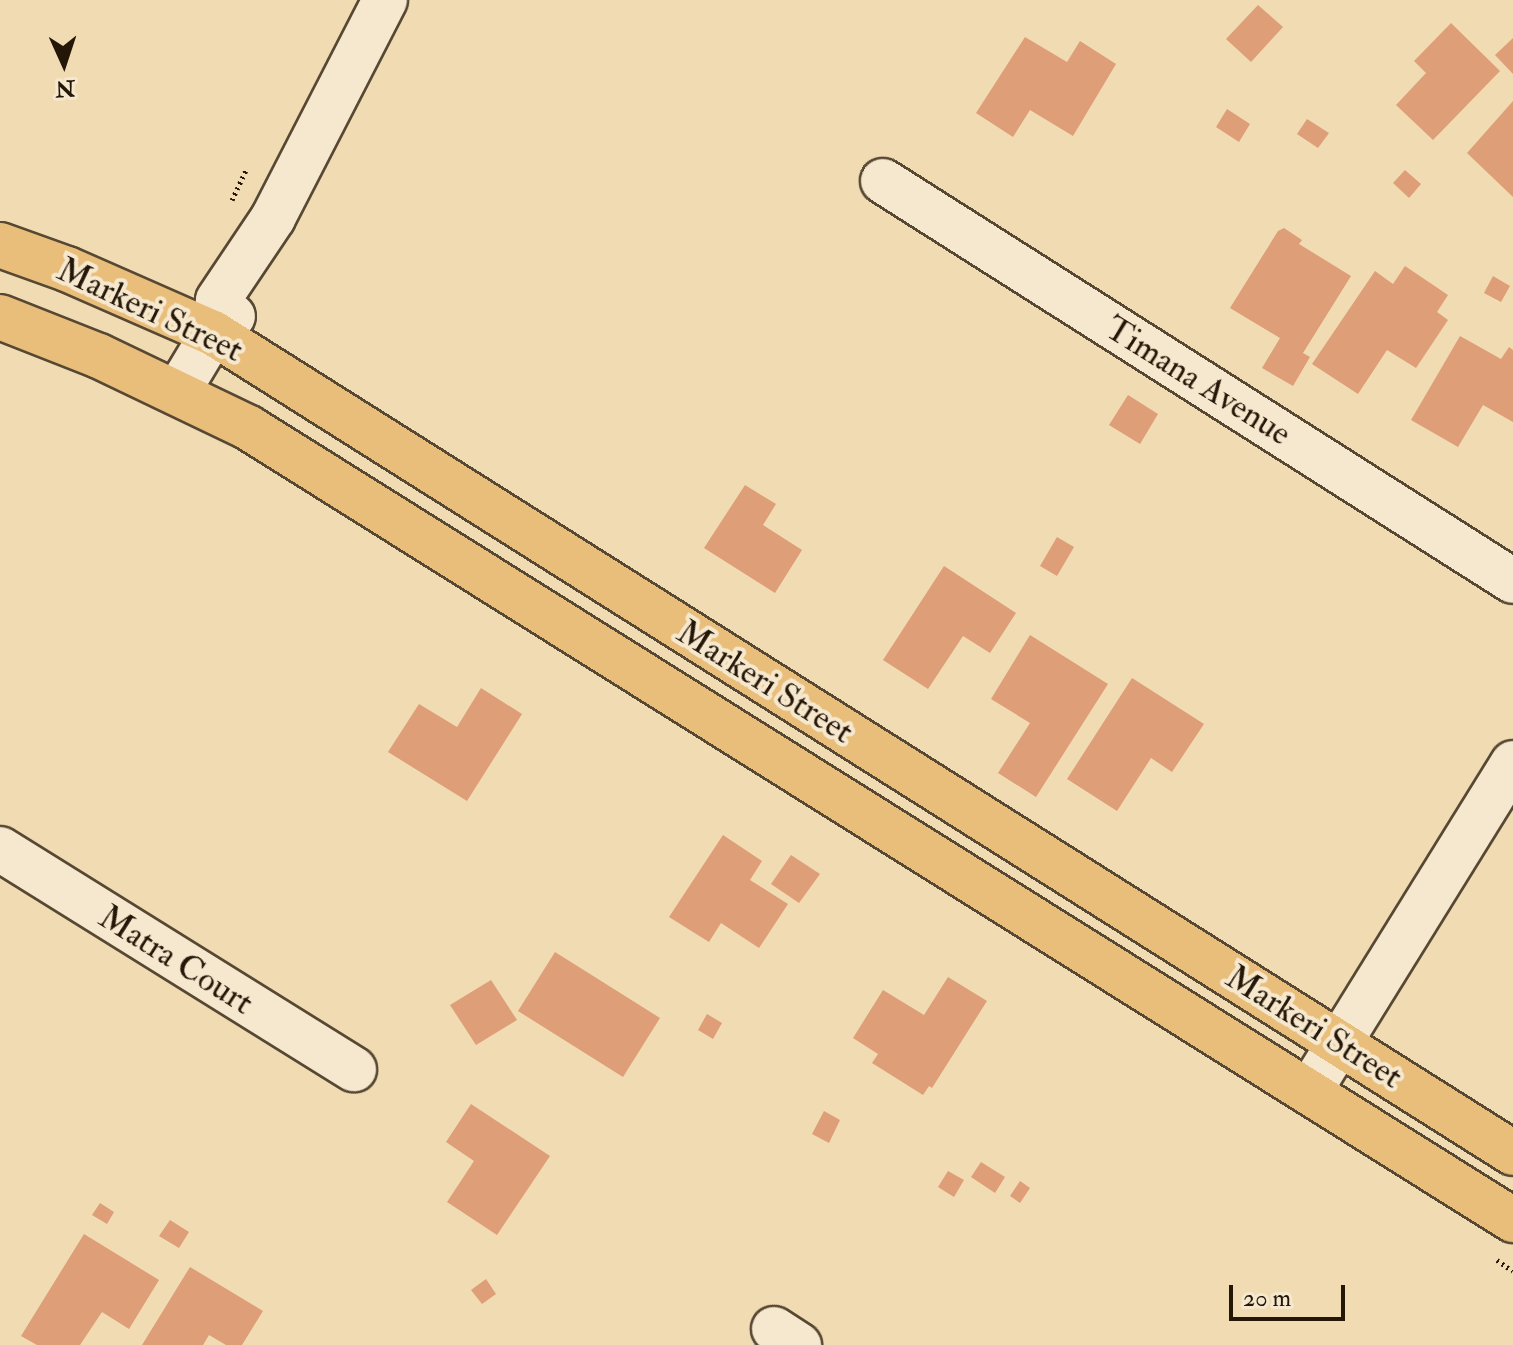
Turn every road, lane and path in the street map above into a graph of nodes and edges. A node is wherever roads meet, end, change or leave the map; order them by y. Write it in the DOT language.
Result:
graph roads {
  1 [pos="385,0"];
  2 [pos="247,168"];
  3 [pos="883,181"];
  4 [pos="228,207"];
  5 [pos="0,245"];
  6 [pos="0,317"];
  7 [pos="213,333"];
  8 [pos="177,393"];
  9 [pos="1513,581"];
  10 [pos="1513,763"];
  11 [pos="0,849"];
  12 [pos="1339,1043"];
  13 [pos="354,1069"];
  14 [pos="1309,1092"];
  15 [pos="1513,1153"];
  16 [pos="1513,1220"];
  1 -- 7 [label="street"];
  2 -- 4 [label="path"];
  3 -- 9 [label="street, Timana Avenue"];
  5 -- 7 [label="main road, Markeri Street"];
  6 -- 8 [label="main road, Markeri Street"];
  7 -- 8 [label="street"];
  7 -- 12 [label="main road, Markeri Street"];
  8 -- 14 [label="main road, Markeri Street"];
  10 -- 12 [label="street"];
  11 -- 13 [label="street, Matra Court"];
  12 -- 14 [label="street"];
  12 -- 15 [label="main road, Markeri Street"];
  14 -- 16 [label="main road, Markeri Street"];
}
